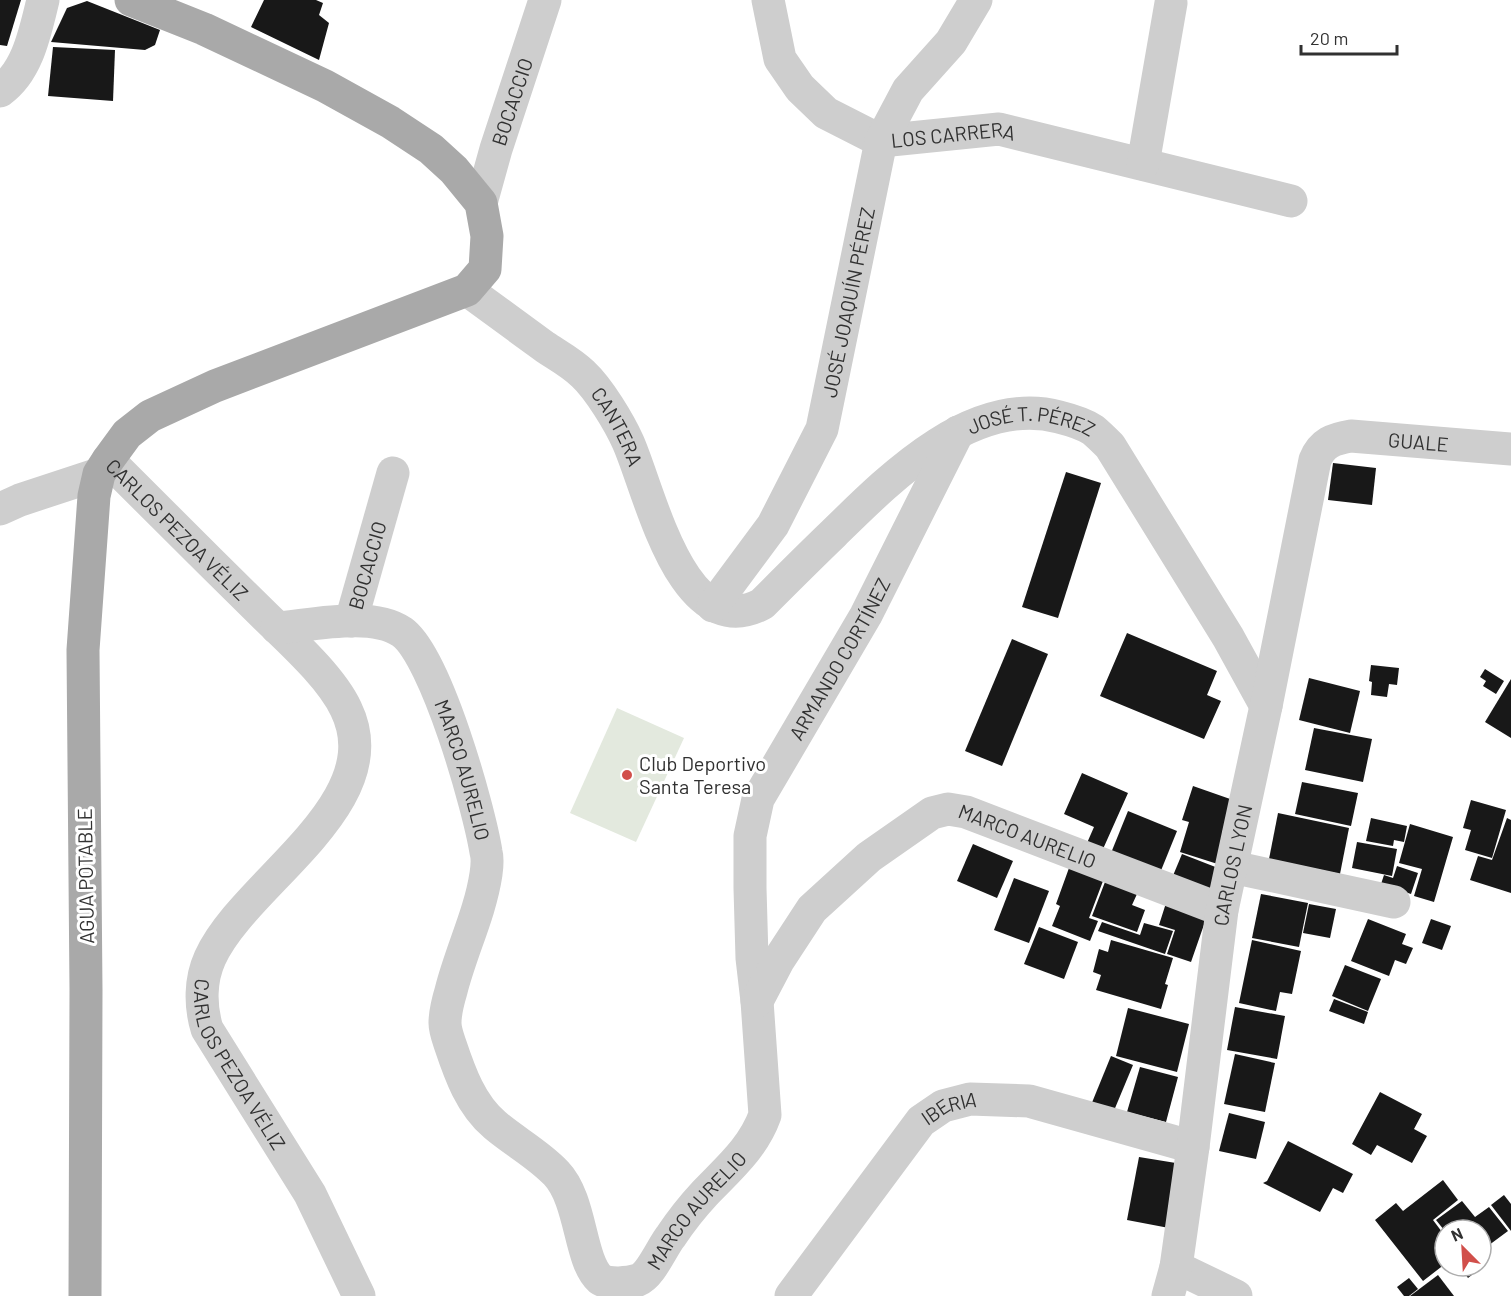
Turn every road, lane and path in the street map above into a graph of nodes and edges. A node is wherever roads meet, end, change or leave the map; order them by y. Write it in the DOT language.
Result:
graph roads {
  1 [pos="43,0"];
  2 [pos="130,0"];
  3 [pos="545,0"];
  4 [pos="768,0"];
  5 [pos="976,0"];
  6 [pos="1171,3"];
  7 [pos="0,91"];
  8 [pos="881,141"];
  9 [pos="1143,164"];
  10 [pos="1291,201"];
  11 [pos="481,203"];
  12 [pos="467,290"];
  13 [pos="958,432"];
  14 [pos="1328,442"];
  15 [pos="1511,449"];
  16 [pos="103,467"];
  17 [pos="393,473"];
  18 [pos="0,509"];
  19 [pos="713,606"];
  20 [pos="351,621"];
  21 [pos="277,628"];
  22 [pos="1266,706"];
  23 [pos="1232,867"];
  24 [pos="1394,902"];
  25 [pos="1222,910"];
  26 [pos="757,1001"];
  27 [pos="1193,1147"];
  28 [pos="1172,1282"];
  29 [pos="353,1294"];
  30 [pos="86,1296"];
  31 [pos="791,1296"];
  32 [pos="1236,1296"];
  1 -- 7 [label="street"];
  2 -- 11 [label="main road"];
  3 -- 11 [label="street, BOCACCIO"];
  4 -- 8 [label="street, LOS CARRERA"];
  5 -- 8 [label="street, JOSÉ JOAQUÍN PÉREZ"];
  6 -- 9 [label="street"];
  8 -- 9 [label="street, LOS CARRERA"];
  8 -- 19 [label="street, JOSÉ JOAQUÍN PÉREZ"];
  9 -- 10 [label="street, LOS CARRERA"];
  11 -- 12 [label="main road"];
  12 -- 16 [label="main road, CARLOS PEZOA VÉLIZ"];
  12 -- 19 [label="street, CANTERA"];
  13 -- 19 [label="street, JOSÉ T. PÉREZ"];
  13 -- 22 [label="street, JOSÉ T. PÉREZ"];
  13 -- 26 [label="street, ARMANDO CORTÍNEZ"];
  14 -- 15 [label="street, GUALE"];
  14 -- 22 [label="street, CARLOS LYON"];
  16 -- 18 [label="street"];
  16 -- 21 [label="street, CARLOS PEZOA VÉLIZ"];
  16 -- 30 [label="main road, AGUA POTABLE"];
  17 -- 20 [label="street, BOCACCIO"];
  20 -- 21 [label="street, MARCO AURELIO"];
  20 -- 26 [label="street, MARCO AURELIO"];
  21 -- 29 [label="street, CARLOS PEZOA VÉLIZ"];
  22 -- 23 [label="street, CARLOS LYON"];
  23 -- 24 [label="street"];
  23 -- 25 [label="street, CARLOS LYON"];
  25 -- 26 [label="street, MARCO AURELIO"];
  25 -- 27 [label="street, CARLOS LYON"];
  27 -- 28 [label="street, CARLOS LYON"];
  27 -- 31 [label="street, IBERIA"];
  28 -- 32 [label="street"];
}
